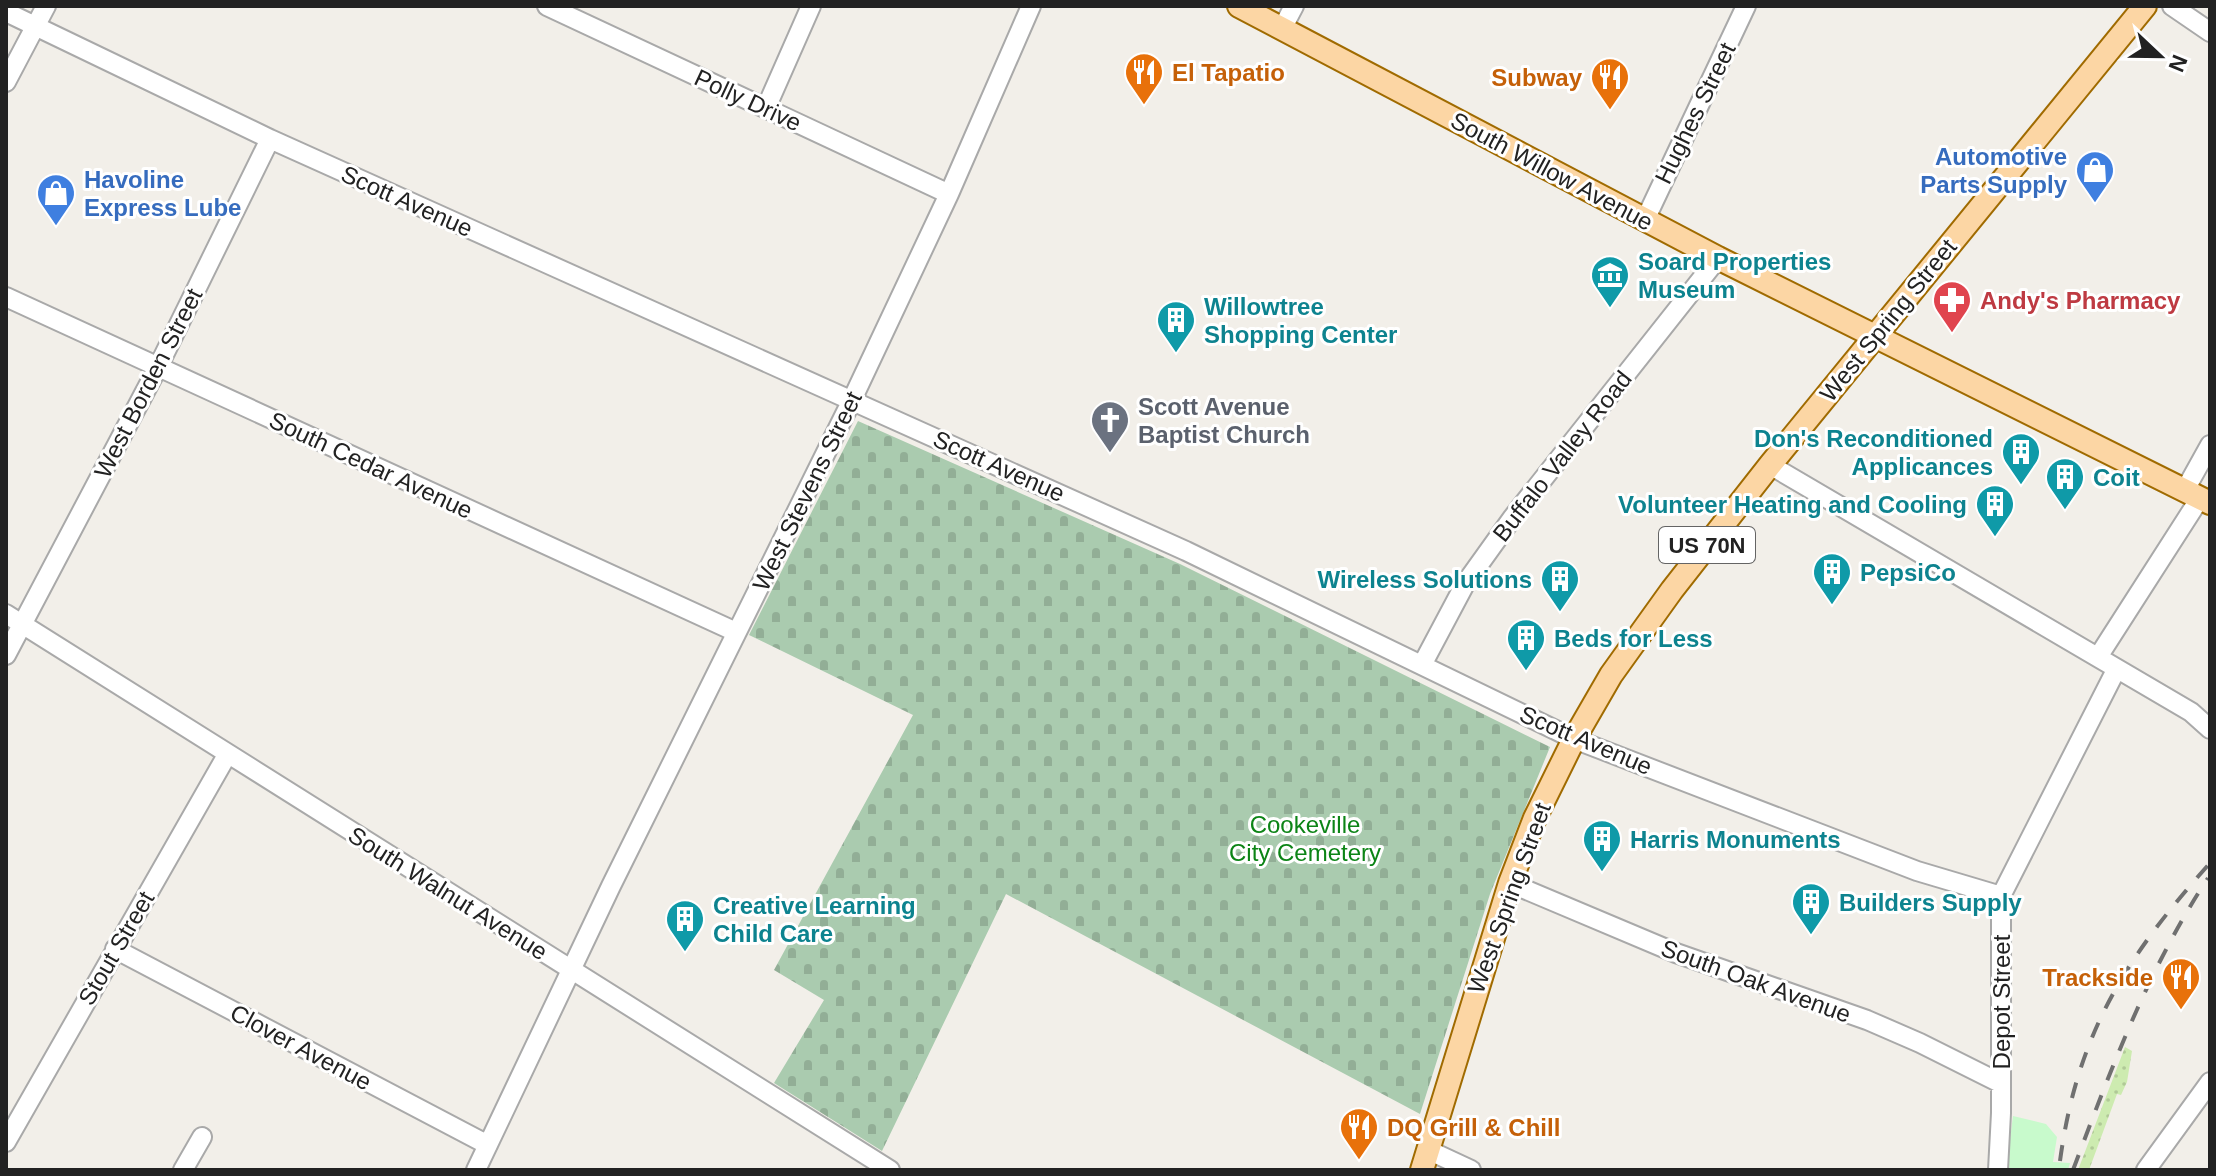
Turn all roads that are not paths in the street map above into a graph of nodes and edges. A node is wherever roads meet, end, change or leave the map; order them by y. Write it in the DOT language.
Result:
graph roads {
  1 [pos="46,6"];
  2 [pos="547,6"];
  3 [pos="811,6"];
  4 [pos="1031,6"];
  5 [pos="1239,6"];
  6 [pos="1294,6"];
  7 [pos="1746,6"];
  8 [pos="2145,6"];
  9 [pos="2172,6"];
  10 [pos="6,12"];
  11 [pos="35,25"];
  12 [pos="1282,29"];
  13 [pos="2210,32"];
  14 [pos="6,82"];
  15 [pos="766,108"];
  16 [pos="270,139"];
  17 [pos="949,194"];
  18 [pos="1645,220"];
  19 [pos="1718,258"];
  20 [pos="6,297"];
  21 [pos="1873,337"];
  22 [pos="158,367"];
  23 [pos="851,402"];
  24 [pos="2210,445"];
  25 [pos="1770,465"];
  26 [pos="2198,497"];
  27 [pos="6,614"];
  28 [pos="23,625"];
  29 [pos="736,632"];
  30 [pos="6,655"];
  31 [pos="2098,657"];
  32 [pos="1422,665"];
  33 [pos="2116,670"];
  34 [pos="2210,729"];
  35 [pos="1574,739"];
  36 [pos="227,755"];
  37 [pos="1510,883"];
  38 [pos="2001,896"];
  39 [pos="115,949"];
  40 [pos="571,970"];
  41 [pos="2210,1082"];
  42 [pos="2000,1083"];
  43 [pos="202,1137"];
  44 [pos="6,1142"];
  45 [pos="488,1145"];
  46 [pos="861,1152"];
  47 [pos="1425,1160"];
  48 [pos="183,1170"];
  49 [pos="476,1170"];
  50 [pos="852,1170"];
  51 [pos="890,1170"];
  52 [pos="1471,1170"];
  53 [pos="1998,1170"];
  54 [pos="2146,1170"];
  1 -- 11 [label="street"];
  2 -- 15 [label="street, Polly Drive"];
  3 -- 15 [label="street"];
  4 -- 17 [label="street, West Stevens Street"];
  5 -- 12 [label="main road, South Willow Avenue"];
  6 -- 12 [label="street"];
  7 -- 18 [label="street, Hughes Street"];
  8 -- 21 [label="main road, West Spring Street / US 70N"];
  9 -- 13 [label="street"];
  10 -- 11 [label="street, Scott Avenue"];
  11 -- 14 [label="street"];
  11 -- 16 [label="street, Scott Avenue"];
  12 -- 18 [label="main road, South Willow Avenue"];
  15 -- 17 [label="street, Polly Drive"];
  16 -- 22 [label="street, West Borden Street"];
  16 -- 23 [label="street, Scott Avenue"];
  17 -- 23 [label="street, West Stevens Street"];
  18 -- 19 [label="main road, South Willow Avenue"];
  19 -- 21 [label="main road, South Willow Avenue"];
  19 -- 32 [label="street, Buffalo Valley Road"];
  20 -- 22 [label="street, South Cedar Avenue"];
  21 -- 25 [label="main road, West Spring Street / US 70N"];
  21 -- 26 [label="main road, South Willow Avenue"];
  22 -- 28 [label="street, West Borden Street"];
  22 -- 29 [label="street, South Cedar Avenue"];
  23 -- 29 [label="street, West Stevens Street"];
  23 -- 32 [label="street, Scott Avenue"];
  24 -- 26 [label="street"];
  25 -- 31 [label="street"];
  25 -- 35 [label="main road, West Spring Street / US 70N"];
  26 -- 31 [label="street"];
  27 -- 28 [label="street, South Walnut Avenue"];
  28 -- 30 [label="street, West Borden Street"];
  28 -- 36 [label="street, South Walnut Avenue"];
  29 -- 40 [label="street, West Stevens Street"];
  31 -- 33 [label="street"];
  32 -- 35 [label="street, Scott Avenue"];
  33 -- 34 [label="street"];
  33 -- 38 [label="street, Depot Street"];
  35 -- 37 [label="main road, West Spring Street / US 70N"];
  35 -- 38 [label="street, Scott Avenue"];
  36 -- 39 [label="street, Stout Street"];
  36 -- 40 [label="street, South Walnut Avenue"];
  37 -- 42 [label="street, South Oak Avenue"];
  37 -- 47 [label="main road, West Spring Street / US 70N"];
  38 -- 42 [label="street, Depot Street"];
  39 -- 44 [label="street, Stout Street"];
  39 -- 45 [label="street, Clover Avenue"];
  40 -- 45 [label="street, West Stevens Street"];
  40 -- 46 [label="street, South Walnut Avenue"];
  41 -- 54 [label="street"];
  42 -- 53 [label="street, Depot Street"];
  43 -- 48 [label="street"];
  45 -- 49 [label="street, West Stevens Street"];
  46 -- 50 [label="street"];
  46 -- 51 [label="street, South Walnut Avenue"];
  47 -- 52 [label="street"];
}
